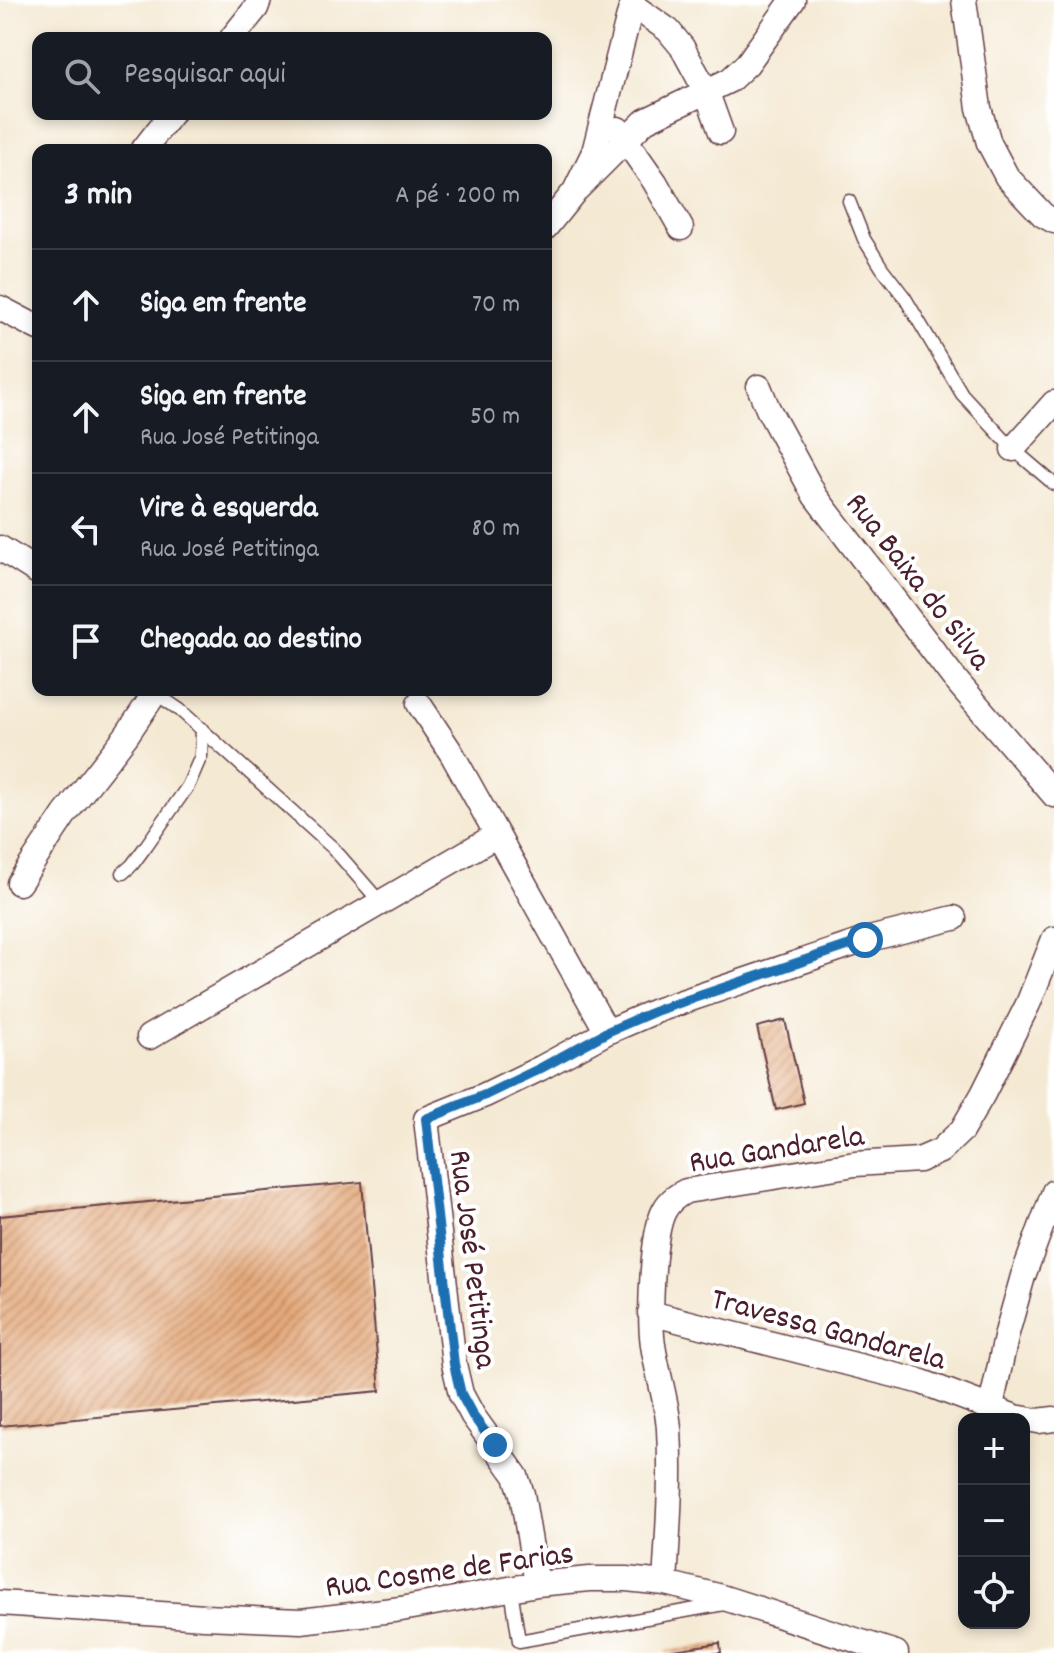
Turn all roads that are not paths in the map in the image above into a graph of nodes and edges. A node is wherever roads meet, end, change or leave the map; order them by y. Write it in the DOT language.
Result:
graph roads {
  1 [pos="793,0"];
  2 [pos="964,0"];
  3 [pos="632,2"];
  4 [pos="258,4"];
  5 [pos="237,32"];
  6 [pos="707,93"];
  7 [pos="605,114"];
  8 [pos="166,120"];
  9 [pos="721,132"];
  10 [pos="627,140"];
  11 [pos="148,144"];
  12 [pos="575,191"];
  13 [pos="849,201"];
  14 [pos="552,220"];
  15 [pos="1054,221"];
  16 [pos="681,228"];
  17 [pos="0,308"];
  18 [pos="32,325"];
  19 [pos="759,387"];
  20 [pos="1054,403"];
  21 [pos="1013,449"];
  22 [pos="1054,484"];
  23 [pos="0,548"];
  24 [pos="32,568"];
  25 [pos="153,696"];
  26 [pos="162,696"];
  27 [pos="419,704"];
  28 [pos="202,729"];
  29 [pos="1054,795"];
  30 [pos="497,835"];
  31 [pos="123,873"];
  32 [pos="19,883"];
  33 [pos="380,902"];
  34 [pos="954,918"];
  35 [pos="1054,939"];
  36 [pos="607,1032"];
  37 [pos="149,1037"];
  38 [pos="1054,1192"];
  39 [pos="650,1313"];
  40 [pos="991,1406"];
  41 [pos="1054,1419"];
  42 [pos="665,1583"];
  43 [pos="537,1584"];
  44 [pos="511,1589"];
  45 [pos="738,1601"];
  46 [pos="0,1603"];
  47 [pos="896,1653"];
  1 -- 6 [label="street"];
  2 -- 15 [label="street"];
  3 -- 6 [label="street"];
  3 -- 7 [label="street"];
  4 -- 5 [label="street"];
  6 -- 9 [label="street"];
  6 -- 10 [label="street"];
  7 -- 10 [label="street"];
  7 -- 12 [label="street"];
  8 -- 11 [label="street"];
  10 -- 12 [label="street"];
  10 -- 16 [label="street"];
  12 -- 14 [label="street"];
  13 -- 21 [label="lane"];
  17 -- 18 [label="street"];
  19 -- 29 [label="street, Rua Baixa do Silva"];
  20 -- 21 [label="street"];
  21 -- 22 [label="lane"];
  23 -- 24 [label="street"];
  25 -- 32 [label="street"];
  26 -- 28 [label="lane"];
  27 -- 30 [label="street"];
  28 -- 31 [label="lane"];
  28 -- 33 [label="lane"];
  30 -- 33 [label="street"];
  30 -- 36 [label="street"];
  33 -- 37 [label="street"];
  34 -- 36 [label="street"];
  35 -- 39 [label="street, Rua Gandarela"];
  36 -- 43 [label="street, Rua José Petitinga"];
  38 -- 40 [label="street"];
  39 -- 40 [label="street, Travessa Gandarela"];
  39 -- 42 [label="street, Rua Gandarela"];
  40 -- 41 [label="street, Travessa Gandarela"];
  42 -- 43 [label="street, Rua Cosme de Farias"];
  42 -- 45 [label="street, Rua Cosme de Farias"];
  43 -- 44 [label="street, Rua Cosme de Farias"];
  44 -- 45 [label="lane"];
  44 -- 46 [label="street, Rua Cosme de Farias"];
  45 -- 47 [label="street, Rua Cosme de Farias"];
}
